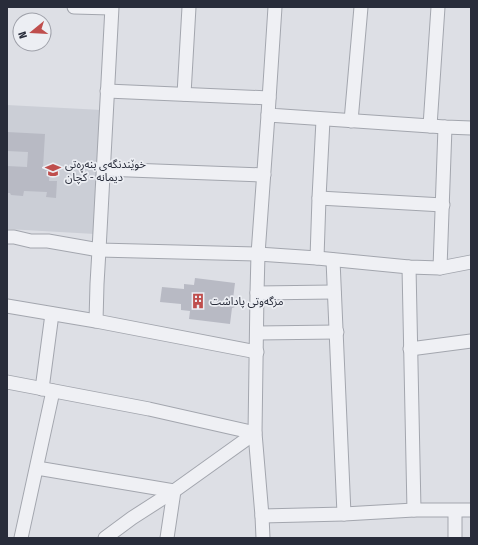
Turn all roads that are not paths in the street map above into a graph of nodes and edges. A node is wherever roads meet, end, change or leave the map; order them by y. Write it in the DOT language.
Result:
graph roads {
  1 [pos="74,7"];
  2 [pos="189,7"];
  3 [pos="275,7"];
  4 [pos="361,7"];
  5 [pos="438,7"];
  6 [pos="112,8"];
  7 [pos="107,91"];
  8 [pos="184,94"];
  9 [pos="269,98"];
  10 [pos="268,115"];
  11 [pos="323,120"];
  12 [pos="350,121"];
  13 [pos="430,126"];
  14 [pos="445,128"];
  15 [pos="471,128"];
  16 [pos="103,169"];
  17 [pos="264,175"];
  18 [pos="319,198"];
  19 [pos="443,205"];
  20 [pos="7,237"];
  21 [pos="99,250"];
  22 [pos="258,254"];
  23 [pos="317,258"];
  24 [pos="333,260"];
  25 [pos="471,262"];
  26 [pos="409,266"];
  27 [pos="440,268"];
  28 [pos="334,292"];
  29 [pos="257,293"];
  30 [pos="7,306"];
  31 [pos="52,314"];
  32 [pos="96,321"];
  33 [pos="337,332"];
  34 [pos="256,333"];
  35 [pos="471,341"];
  36 [pos="410,349"];
  37 [pos="257,352"];
  38 [pos="7,382"];
  39 [pos="48,390"];
  40 [pos="255,433"];
  41 [pos="37,468"];
  42 [pos="174,491"];
  43 [pos="414,510"];
  44 [pos="471,510"];
  45 [pos="455,511"];
  46 [pos="344,514"];
  47 [pos="262,516"];
  48 [pos="21,538"];
  49 [pos="105,538"];
  50 [pos="167,538"];
  51 [pos="263,538"];
  52 [pos="455,538"];
  1 -- 6 [label="street"];
  2 -- 8 [label="street"];
  3 -- 9 [label="street"];
  4 -- 12 [label="street"];
  5 -- 13 [label="street"];
  6 -- 7 [label="street"];
  7 -- 8 [label="street"];
  7 -- 16 [label="street"];
  8 -- 9 [label="street"];
  9 -- 10 [label="street"];
  10 -- 11 [label="street"];
  10 -- 17 [label="street"];
  11 -- 12 [label="street"];
  11 -- 18 [label="street"];
  12 -- 13 [label="street"];
  13 -- 14 [label="street"];
  14 -- 15 [label="street"];
  14 -- 19 [label="street"];
  16 -- 17 [label="street"];
  16 -- 21 [label="street"];
  17 -- 22 [label="street"];
  18 -- 19 [label="street"];
  18 -- 23 [label="street"];
  19 -- 27 [label="street"];
  20 -- 21 [label="street"];
  21 -- 22 [label="street"];
  21 -- 32 [label="street"];
  22 -- 23 [label="street"];
  22 -- 29 [label="street"];
  23 -- 24 [label="street"];
  24 -- 26 [label="street"];
  24 -- 28 [label="street"];
  25 -- 27 [label="street"];
  26 -- 27 [label="street"];
  26 -- 36 [label="street"];
  28 -- 29 [label="street"];
  28 -- 33 [label="street"];
  29 -- 34 [label="street"];
  30 -- 31 [label="street"];
  31 -- 32 [label="street"];
  31 -- 39 [label="street"];
  32 -- 37 [label="street"];
  33 -- 34 [label="street"];
  33 -- 46 [label="street"];
  34 -- 37 [label="street"];
  35 -- 36 [label="street"];
  36 -- 43 [label="street"];
  37 -- 40 [label="street"];
  38 -- 39 [label="street"];
  39 -- 40 [label="street"];
  39 -- 41 [label="street"];
  40 -- 42 [label="street"];
  40 -- 47 [label="street"];
  41 -- 42 [label="street"];
  41 -- 48 [label="street"];
  42 -- 49 [label="street"];
  42 -- 50 [label="street"];
  43 -- 45 [label="street"];
  43 -- 46 [label="street"];
  44 -- 45 [label="street"];
  45 -- 52 [label="street"];
  46 -- 47 [label="street"];
  47 -- 51 [label="street"];
}
